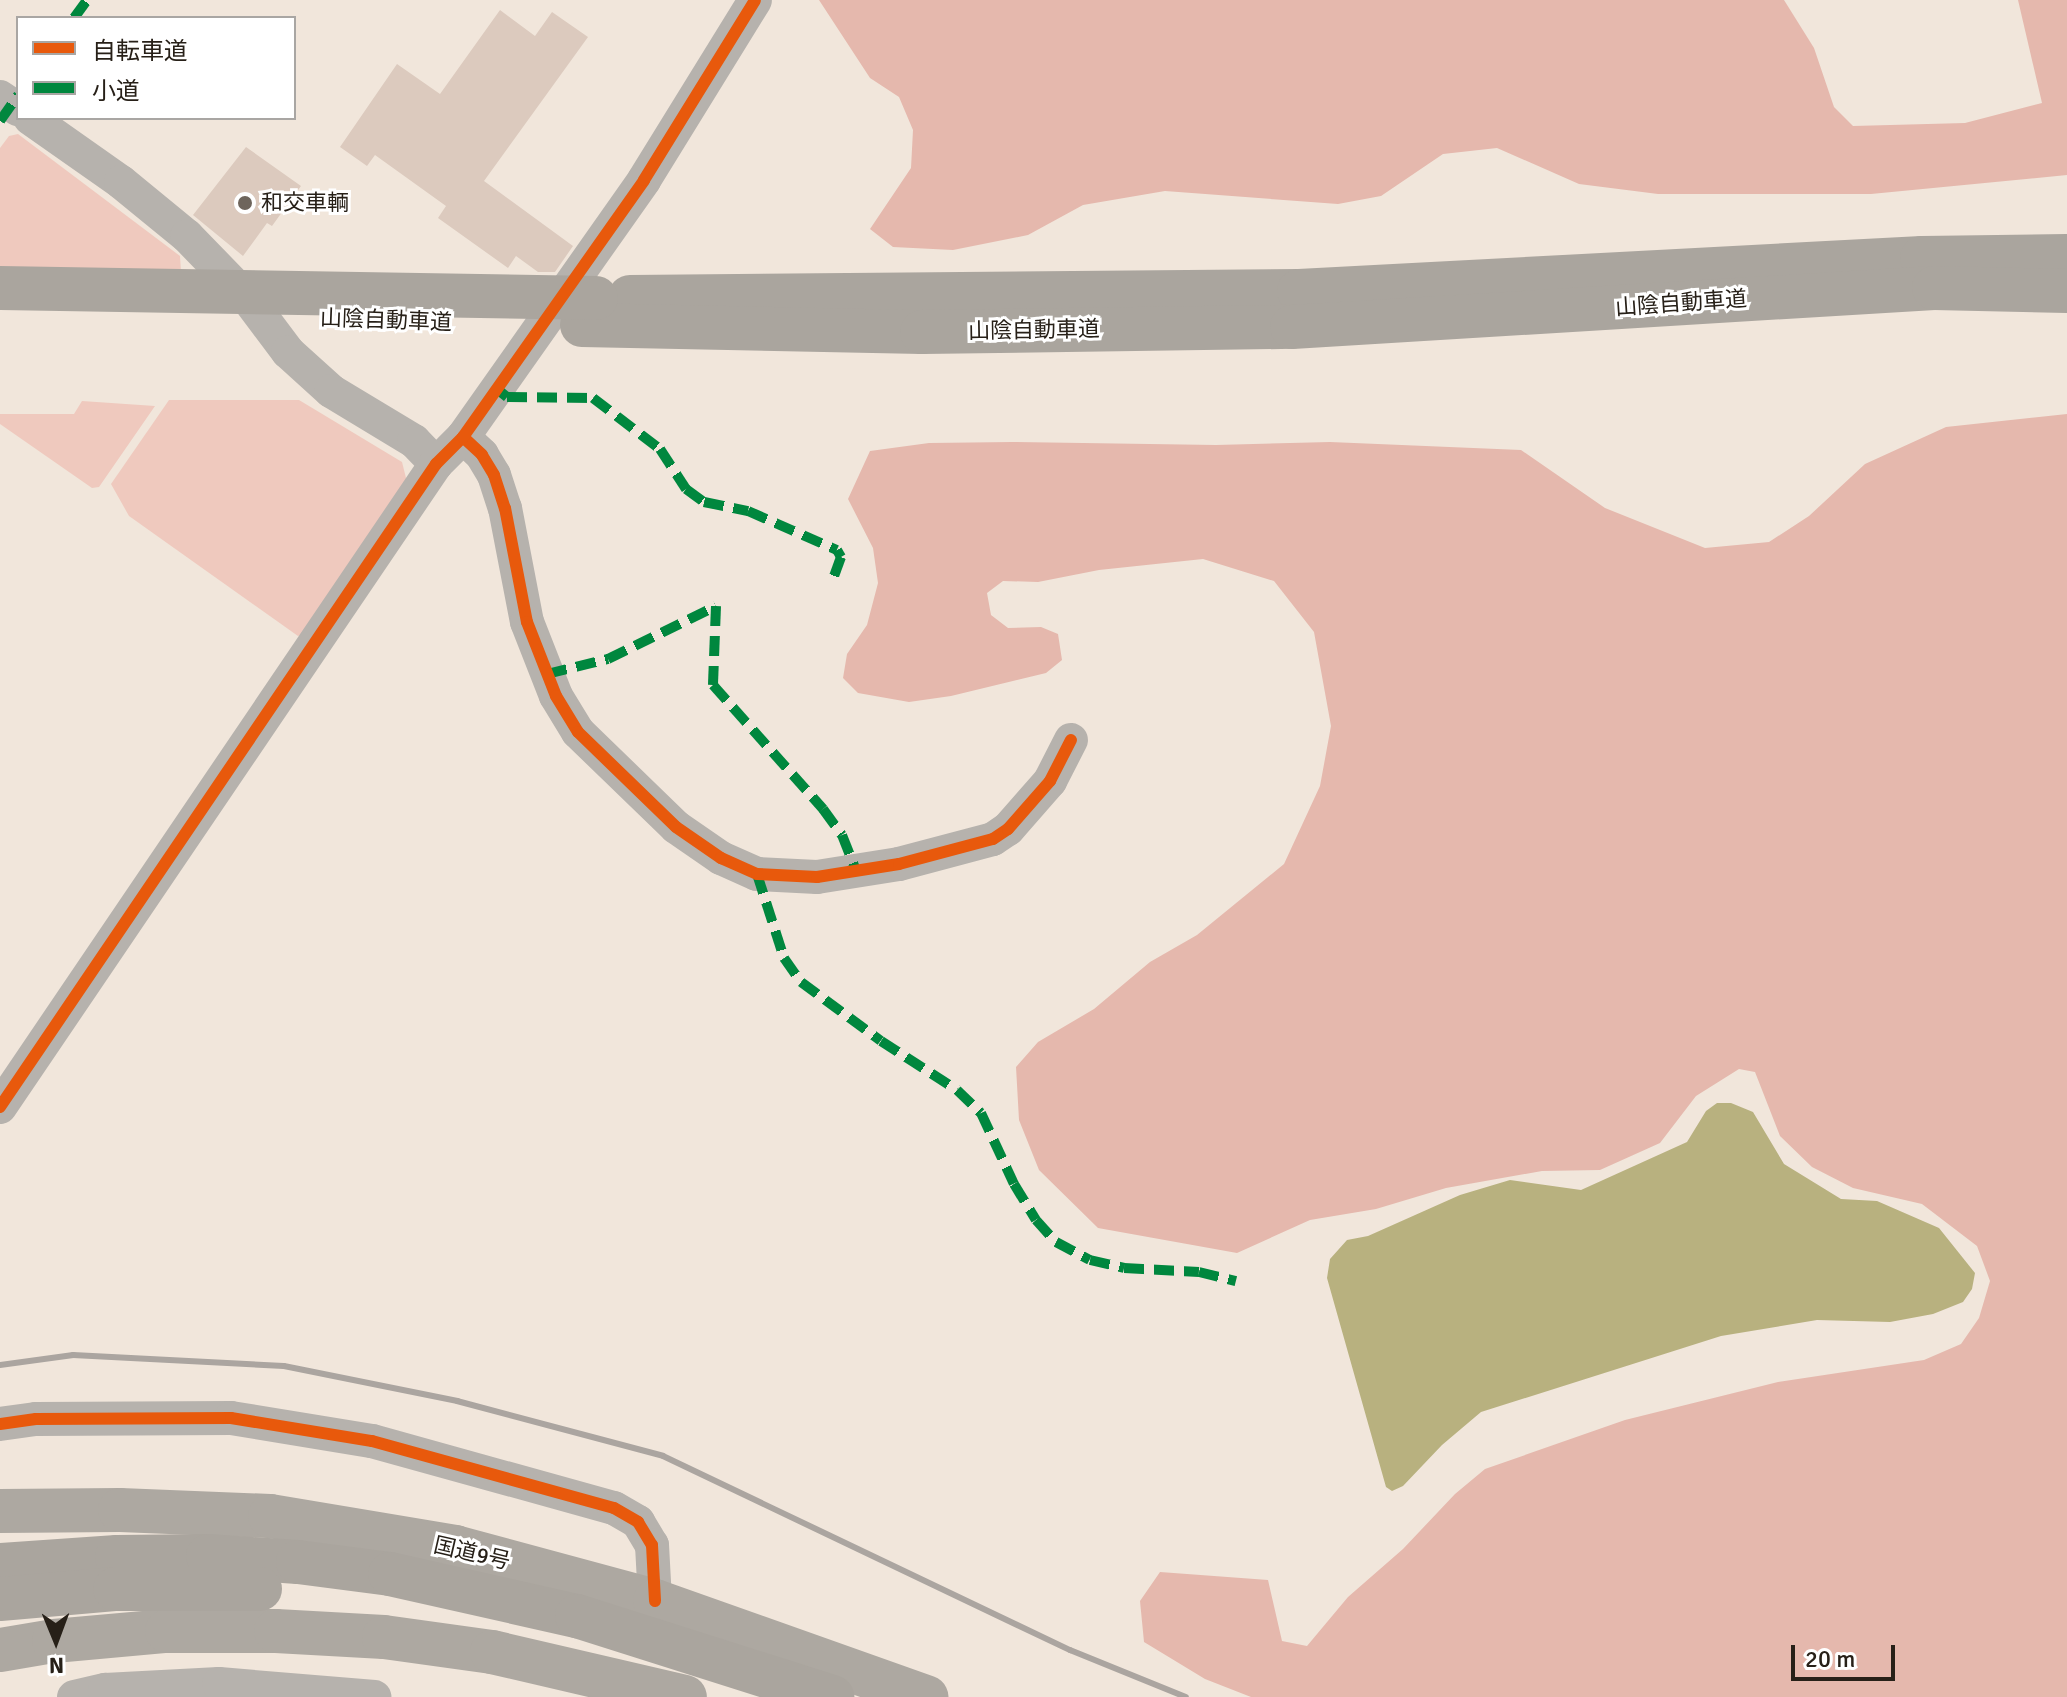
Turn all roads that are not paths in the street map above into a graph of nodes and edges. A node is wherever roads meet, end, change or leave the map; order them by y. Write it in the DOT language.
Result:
graph roads {
  1 [pos="755,0"];
  2 [pos="33,120"];
  3 [pos="2063,273"];
  4 [pos="0,288"];
  5 [pos="0,312"];
  6 [pos="589,312"];
  7 [pos="463,437"];
  8 [pos="436,464"];
  9 [pos="1071,740"];
  10 [pos="0,1107"];
  11 [pos="0,1424"];
  12 [pos="0,1511"];
  13 [pos="0,1565"];
  14 [pos="0,1599"];
  15 [pos="655,1601"];
  16 [pos="0,1650"];
  17 [pos="74,1697"];
  18 [pos="374,1697"];
  19 [pos="685,1697"];
  20 [pos="741,1697"];
  21 [pos="832,1697"];
  22 [pos="926,1697"];
  1 -- 7 [label="street"];
  2 -- 8 [label="street"];
  3 -- 6 [label="highway, 山陰自動車道"];
  4 -- 6 [label="highway, 山陰自動車道, bridge"];
  5 -- 6 [label="highway, 山陰自動車道"];
  7 -- 8 [label="street"];
  7 -- 9 [label="street"];
  8 -- 10 [label="street"];
  11 -- 15 [label="street"];
  12 -- 15 [label="highway, 国道9号"];
  13 -- 21 [label="highway"];
  14 -- 20 [label="highway"];
  15 -- 22 [label="highway, 国道9号"];
  16 -- 19 [label="highway"];
  17 -- 18 [label="street"];
}
